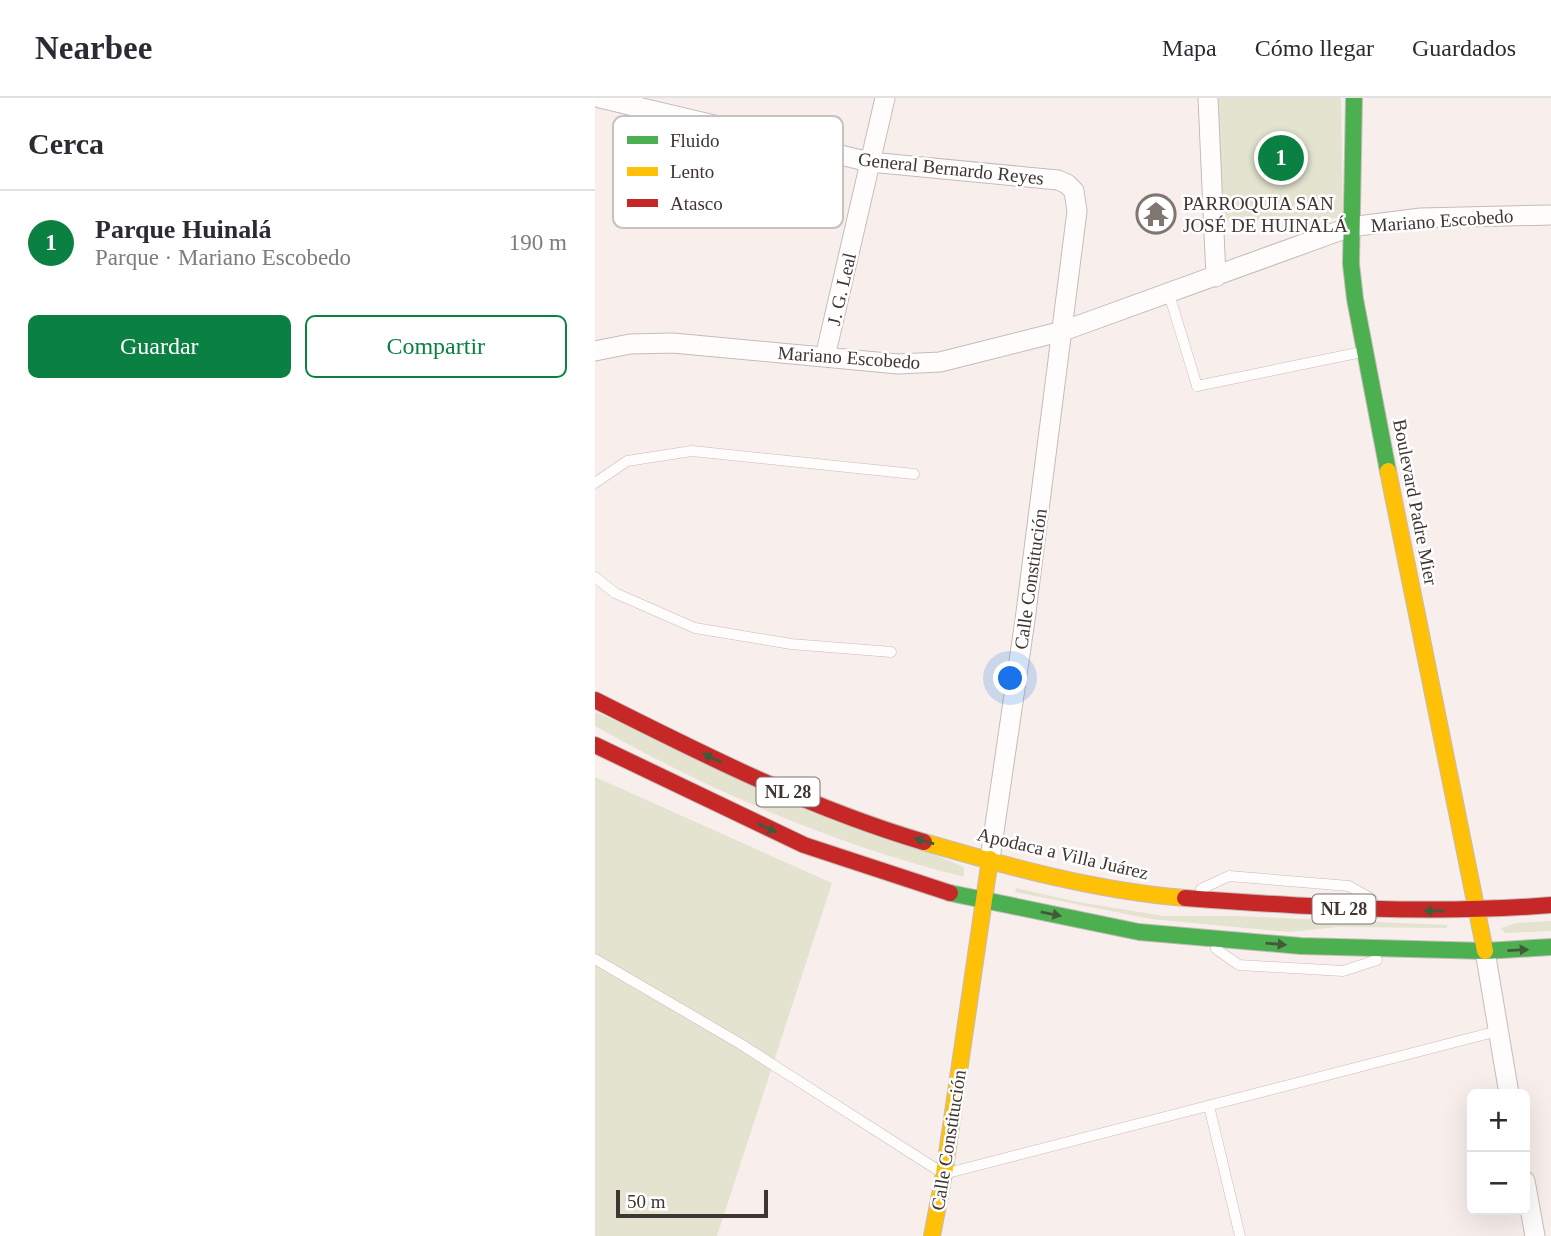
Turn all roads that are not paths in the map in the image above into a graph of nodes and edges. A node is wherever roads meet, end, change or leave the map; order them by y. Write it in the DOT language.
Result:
graph roads {
  1 [pos="600,98"];
  2 [pos="885,98"];
  3 [pos="1208,98"];
  4 [pos="1354,98"];
  5 [pos="676,116"];
  6 [pos="843,156"];
  7 [pos="870,162"];
  8 [pos="1077,211"];
  9 [pos="1551,215"];
  10 [pos="1350,227"];
  11 [pos="1216,277"];
  12 [pos="1169,294"];
  13 [pos="1063,331"];
  14 [pos="595,351"];
  15 [pos="1366,351"];
  16 [pos="825,357"];
  17 [pos="914,474"];
  18 [pos="595,483"];
  19 [pos="595,577"];
  20 [pos="891,652"];
  21 [pos="595,700"];
  22 [pos="595,745"];
  23 [pos="990,859"];
  24 [pos="1187,897"];
  25 [pos="984,901"];
  26 [pos="1551,905"];
  27 [pos="1391,910"];
  28 [pos="1477,911"];
  29 [pos="1199,937"];
  30 [pos="1551,947"];
  31 [pos="1431,948"];
  32 [pos="1485,951"];
  33 [pos="595,959"];
  34 [pos="1498,1031"];
  35 [pos="1508,1089"];
  36 [pos="1209,1106"];
  37 [pos="944,1174"];
  38 [pos="1530,1208"];
  39 [pos="932,1236"];
  40 [pos="1240,1236"];
  41 [pos="1535,1236"];
  1 -- 5 [label="street, General Bernardo Reyes"];
  2 -- 7 [label="street, J. G. Leal"];
  3 -- 11 [label="street"];
  4 -- 10 [label="main road, Boulevard Padre Mier"];
  6 -- 7 [label="street, General Bernardo Reyes"];
  7 -- 8 [label="street, General Bernardo Reyes"];
  7 -- 16 [label="street, J. G. Leal"];
  8 -- 13 [label="street, Calle Constitución"];
  9 -- 10 [label="street, Mariano Escobedo"];
  10 -- 11 [label="street, Mariano Escobedo"];
  10 -- 15 [label="main road, Boulevard Padre Mier"];
  11 -- 12 [label="street, Mariano Escobedo"];
  12 -- 13 [label="street, Mariano Escobedo"];
  12 -- 15 [label="lane"];
  13 -- 16 [label="street, Mariano Escobedo"];
  13 -- 23 [label="street, Calle Constitución"];
  14 -- 16 [label="street, Mariano Escobedo"];
  15 -- 28 [label="main road, Boulevard Padre Mier"];
  17 -- 18 [label="lane"];
  19 -- 20 [label="lane"];
  23 -- 21 [label="main road, Apodaca a Villa Juárez / NL 28, one-way"];
  22 -- 25 [label="main road, NL 28, one-way"];
  23 -- 24 [label="main road, Apodaca a Villa Juárez / NL 28"];
  23 -- 25 [label="main road, Calle Constitución"];
  24 -- 27 [label="main road, Apodaca a Villa Juárez / NL 28"];
  24 -- 27 [label="lane"];
  25 -- 29 [label="main road, NL 28, one-way"];
  25 -- 37 [label="main road, Calle Constitución"];
  26 -- 28 [label="main road, Apodaca a Villa Juárez / NL 28"];
  28 -- 27 [label="main road, Apodaca a Villa Juárez / NL 28, one-way"];
  28 -- 32 [label="main road, Boulevard Padre Mier"];
  29 -- 31 [label="main road, NL 28, one-way"];
  29 -- 31 [label="lane"];
  32 -- 30 [label="main road, NL 28, one-way"];
  31 -- 32 [label="main road, NL 28"];
  32 -- 34 [label="street"];
  33 -- 37 [label="lane"];
  34 -- 35 [label="street"];
  34 -- 36 [label="lane"];
  36 -- 37 [label="lane"];
  36 -- 40 [label="lane"];
  37 -- 39 [label="main road, Calle Constitución"];
  38 -- 41 [label="street"];
}
